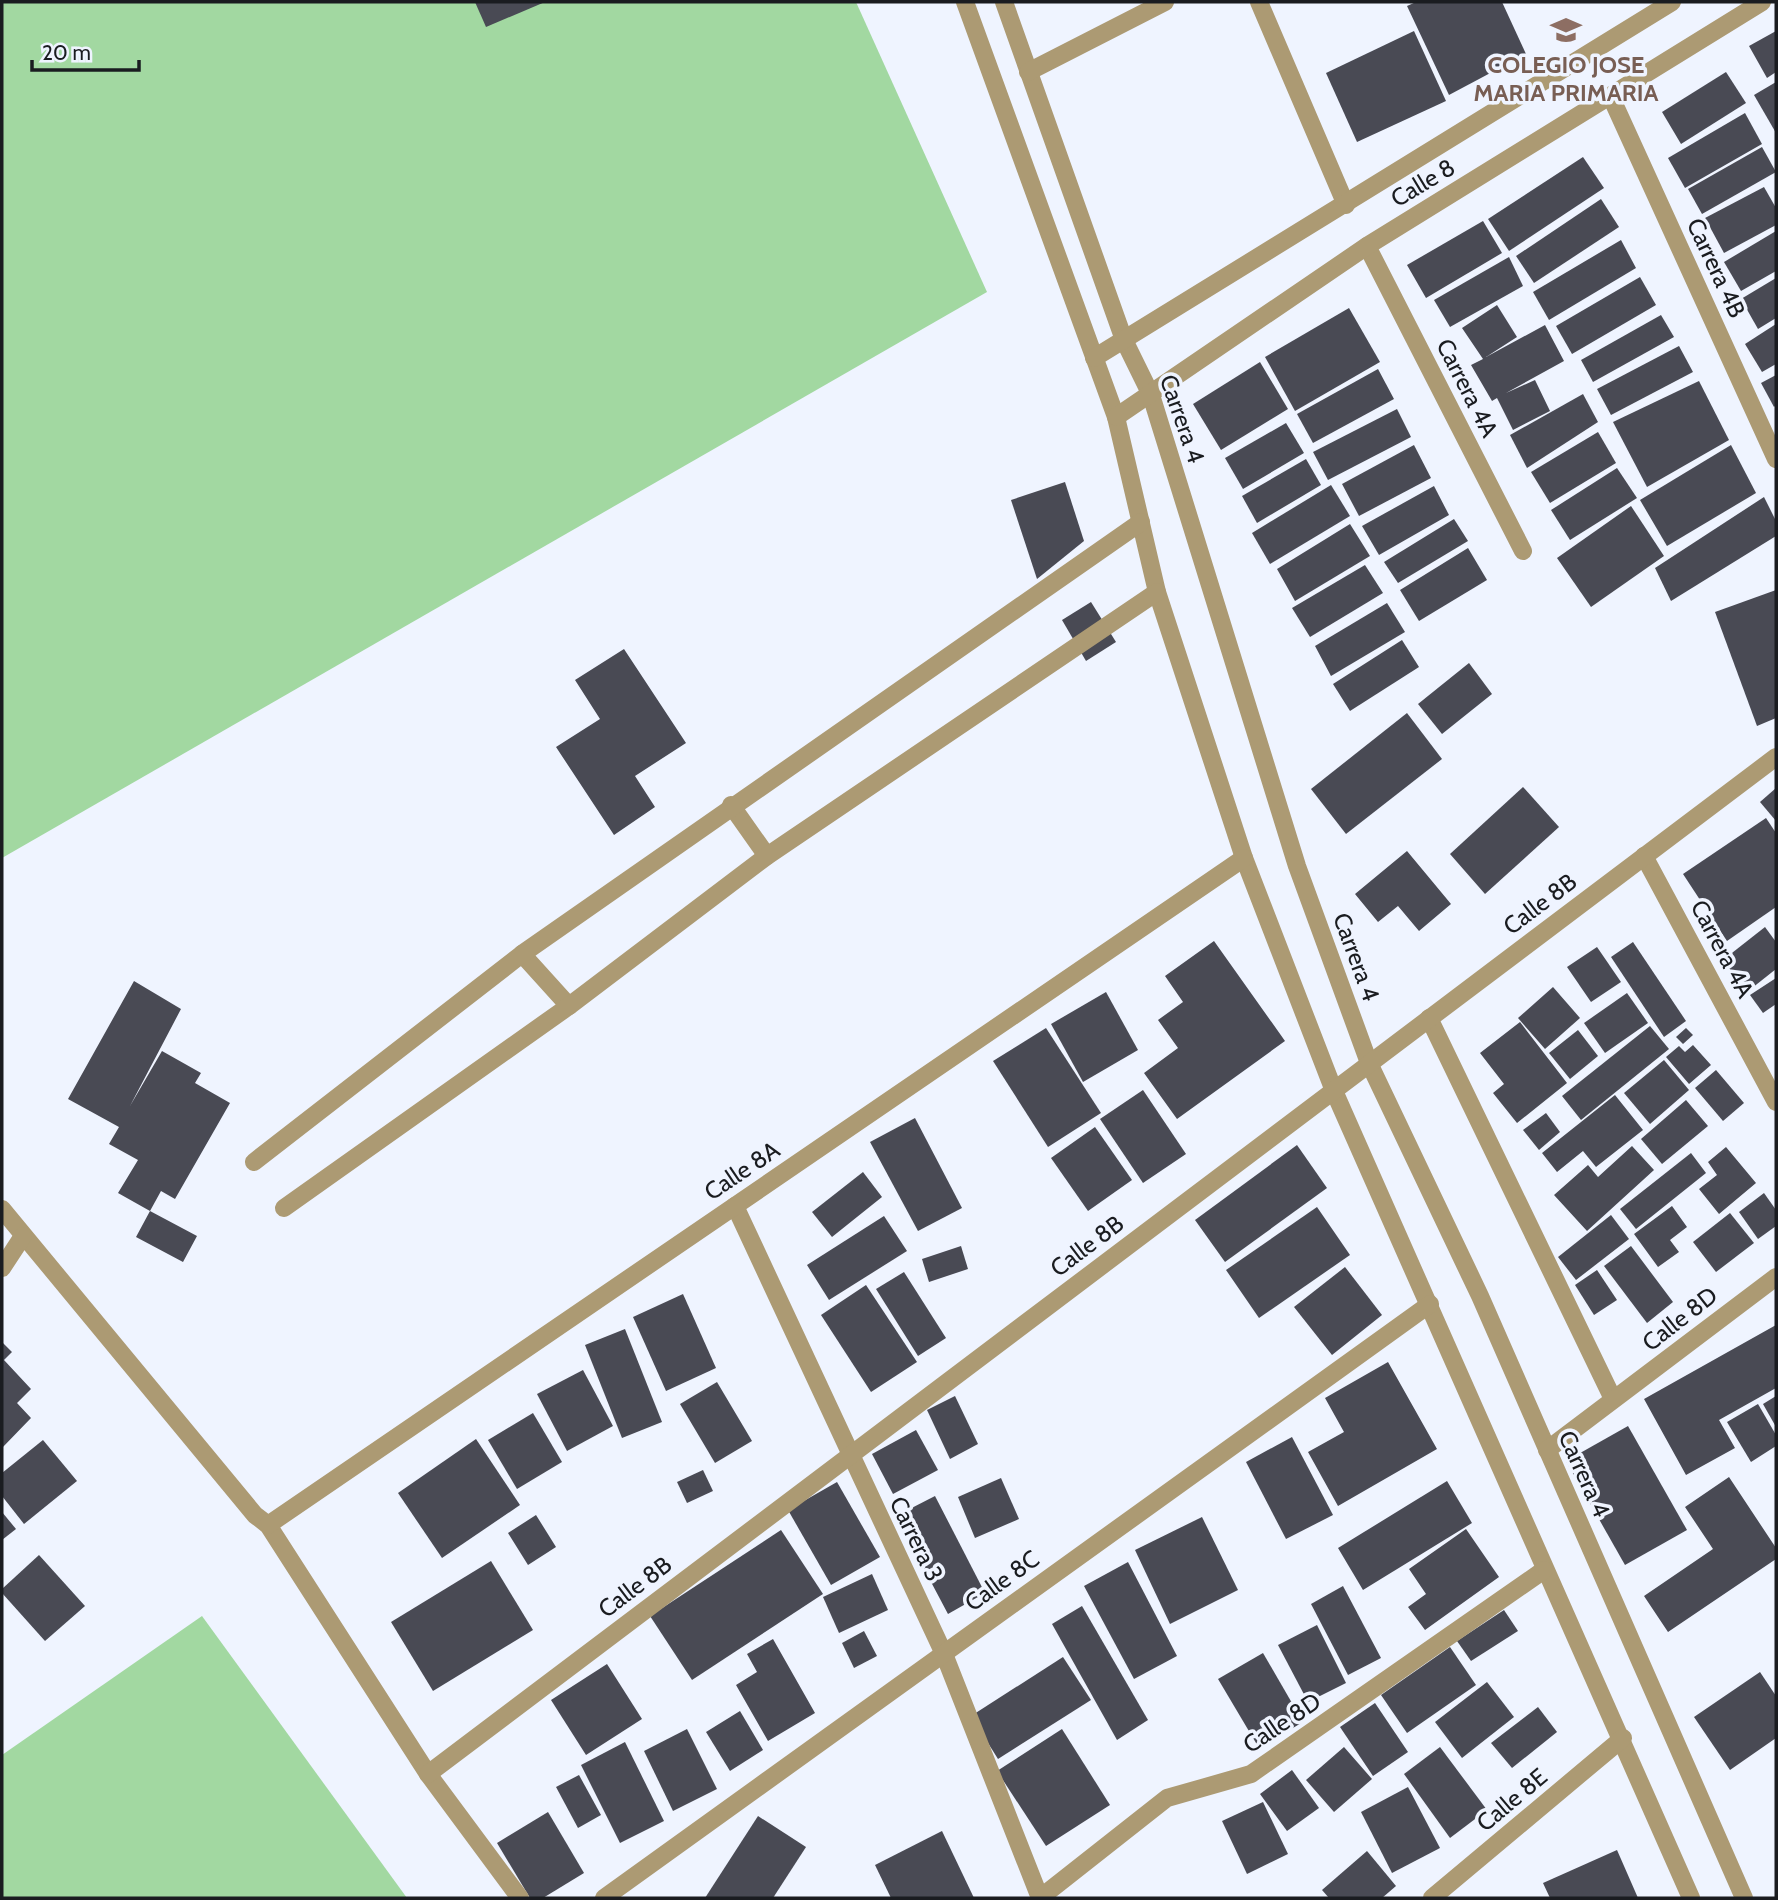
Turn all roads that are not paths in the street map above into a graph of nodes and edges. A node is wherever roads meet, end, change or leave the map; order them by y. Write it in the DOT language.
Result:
graph roads {
  1 [pos="965,2"];
  2 [pos="1004,2"];
  3 [pos="1165,2"];
  4 [pos="1259,2"];
  5 [pos="1672,2"];
  6 [pos="1762,2"];
  7 [pos="1028,72"];
  8 [pos="1611,97"];
  9 [pos="1346,205"];
  10 [pos="1367,246"];
  11 [pos="1124,340"];
  12 [pos="1094,358"];
  13 [pos="1151,394"];
  14 [pos="1116,417"];
  15 [pos="1776,459"];
  16 [pos="1141,522"];
  17 [pos="1523,551"];
  18 [pos="1157,592"];
  19 [pos="1776,757"];
  20 [pos="731,805"];
  21 [pos="767,856"];
  22 [pos="1644,856"];
  23 [pos="1244,858"];
  24 [pos="522,954"];
  25 [pos="569,1006"];
  26 [pos="1429,1018"];
  27 [pos="1369,1063"];
  28 [pos="1334,1091"];
  29 [pos="1776,1102"];
  30 [pos="254,1162"];
  31 [pos="735,1206"];
  32 [pos="285,1208"];
  33 [pos="2,1209"];
  34 [pos="23,1236"];
  35 [pos="2,1268"];
  36 [pos="1776,1277"];
  37 [pos="1430,1304"];
  38 [pos="1613,1399"];
  39 [pos="1547,1450"];
  40 [pos="849,1456"];
  41 [pos="268,1525"];
  42 [pos="1544,1570"];
  43 [pos="944,1654"];
  44 [pos="1623,1738"];
  45 [pos="428,1774"];
  46 [pos="520,1898"];
  47 [pos="604,1898"];
  48 [pos="1040,1898"];
  49 [pos="1432,1898"];
  50 [pos="1692,1898"];
  51 [pos="1744,1898"];
  1 -- 12 [label="street"];
  2 -- 7 [label="street, Carrera 4"];
  3 -- 7 [label="street"];
  4 -- 9 [label="street"];
  5 -- 9 [label="street, Calle 8"];
  6 -- 8 [label="street, Calle 8"];
  7 -- 11 [label="street, Carrera 4"];
  8 -- 10 [label="street, Calle 8"];
  8 -- 15 [label="street, Carrera 4B"];
  9 -- 11 [label="street, Calle 8"];
  10 -- 13 [label="street, Calle 8"];
  10 -- 17 [label="street, Carrera 4A"];
  11 -- 12 [label="street, Calle 8"];
  11 -- 13 [label="street, Carrera 4"];
  12 -- 14 [label="street"];
  13 -- 14 [label="street, Calle 8"];
  13 -- 27 [label="street, Carrera 4"];
  14 -- 16 [label="street"];
  16 -- 18 [label="street"];
  16 -- 20 [label="street"];
  18 -- 21 [label="street"];
  18 -- 23 [label="street"];
  19 -- 22 [label="street, Calle 8B"];
  20 -- 21 [label="street"];
  20 -- 24 [label="street"];
  21 -- 25 [label="street"];
  22 -- 26 [label="street, Calle 8B"];
  22 -- 29 [label="street, Carrera 4A"];
  23 -- 28 [label="street"];
  23 -- 31 [label="street, Calle 8A"];
  24 -- 25 [label="street"];
  24 -- 30 [label="street"];
  25 -- 32 [label="street"];
  26 -- 27 [label="street, Calle 8B"];
  26 -- 38 [label="street"];
  27 -- 28 [label="street, Calle 8B"];
  27 -- 39 [label="street, Carrera 4"];
  28 -- 37 [label="street"];
  28 -- 40 [label="street, Calle 8B"];
  31 -- 40 [label="street, Carrera 3"];
  31 -- 41 [label="street, Calle 8A"];
  33 -- 34 [label="street"];
  34 -- 35 [label="street"];
  34 -- 41 [label="street"];
  36 -- 38 [label="street, Calle 8D"];
  37 -- 42 [label="street"];
  37 -- 43 [label="street, Calle 8C"];
  38 -- 39 [label="street, Calle 8D"];
  39 -- 51 [label="street, Carrera 4"];
  40 -- 43 [label="street, Carrera 3"];
  40 -- 45 [label="street, Calle 8B"];
  41 -- 45 [label="street"];
  42 -- 44 [label="street"];
  42 -- 48 [label="street, Calle 8D"];
  43 -- 47 [label="street, Calle 8C"];
  43 -- 48 [label="street, Carrera 3"];
  44 -- 49 [label="street, Calle 8E"];
  44 -- 50 [label="street"];
  45 -- 46 [label="street"];
}
